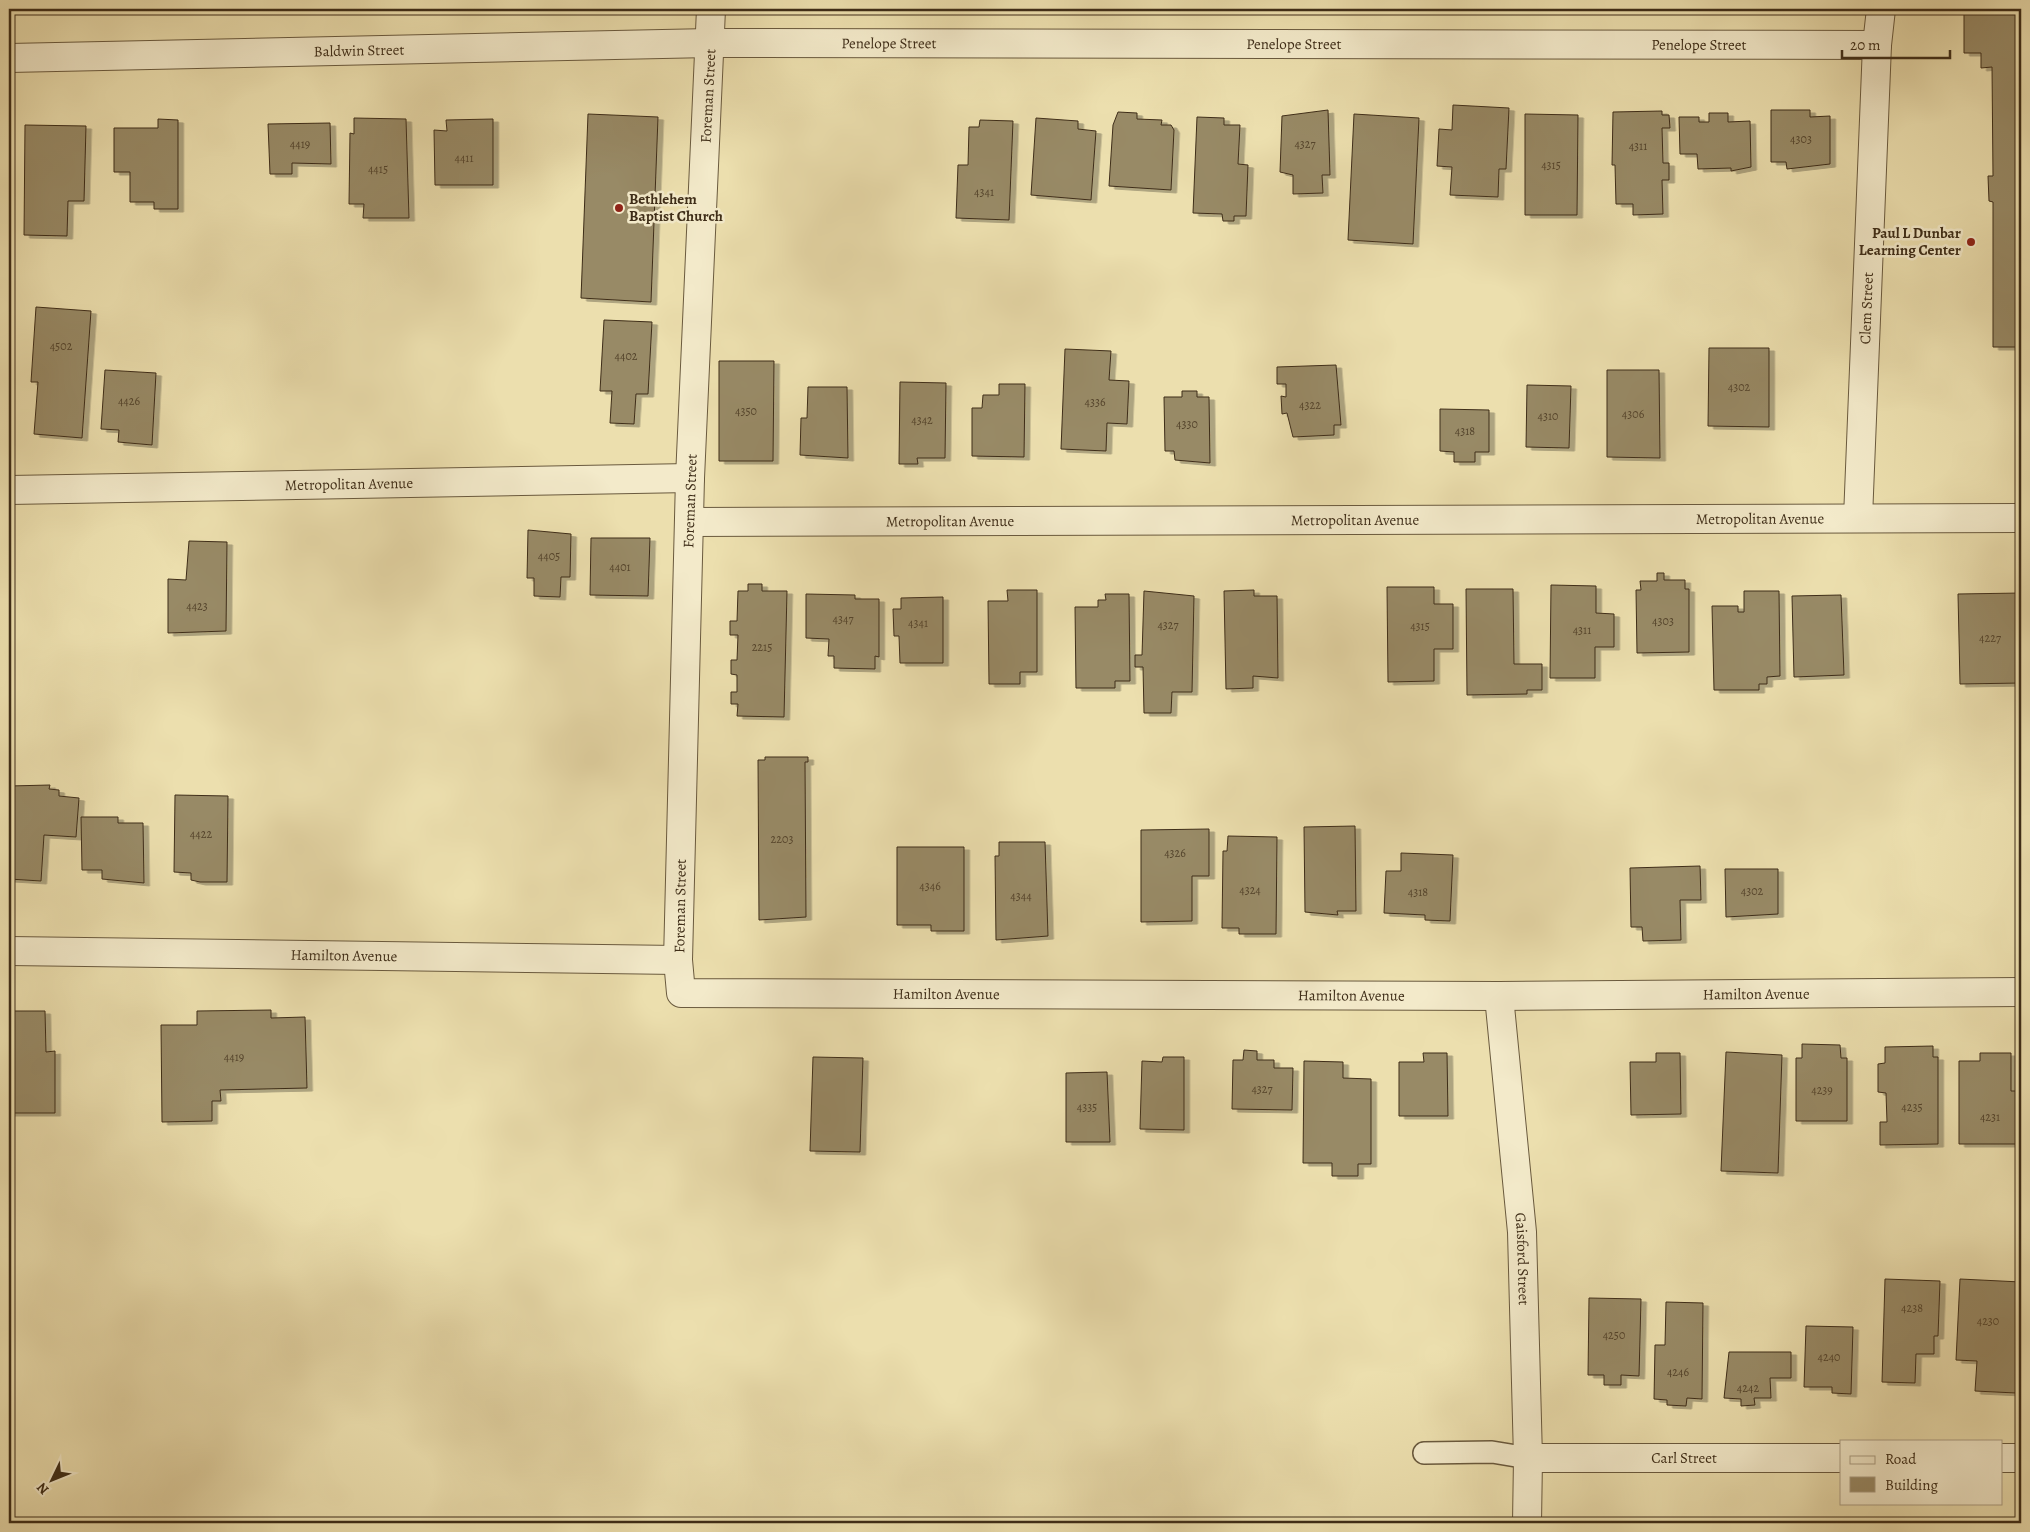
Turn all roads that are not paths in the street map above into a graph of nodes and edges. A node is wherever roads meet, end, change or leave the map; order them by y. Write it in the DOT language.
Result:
graph roads {
  1 [pos="711,9"];
  2 [pos="1881,9"];
  3 [pos="710,43"];
  4 [pos="1877,45"];
  5 [pos="9,58"];
  6 [pos="690,478"];
  7 [pos="9,490"];
  8 [pos="1858,518"];
  9 [pos="2021,518"];
  10 [pos="689,522"];
  11 [pos="9,951"];
  12 [pos="678,960"];
  13 [pos="2021,992"];
  14 [pos="681,993"];
  15 [pos="1499,996"];
  16 [pos="1424,1453"];
  17 [pos="1528,1458"];
  18 [pos="1840,1458"];
  19 [pos="2002,1458"];
  20 [pos="2021,1458"];
  21 [pos="1527,1523"];
  1 -- 3 [label="street, Foreman Street"];
  2 -- 4 [label="street, Clem Street"];
  3 -- 4 [label="street, Penelope Street"];
  3 -- 5 [label="street, Baldwin Street"];
  3 -- 6 [label="street, Foreman Street"];
  4 -- 8 [label="street, Clem Street"];
  6 -- 7 [label="street, Metropolitan Avenue"];
  6 -- 10 [label="street, Foreman Street"];
  8 -- 9 [label="street, Metropolitan Avenue"];
  8 -- 10 [label="street, Metropolitan Avenue"];
  10 -- 12 [label="street, Foreman Street"];
  11 -- 12 [label="street, Hamilton Avenue"];
  12 -- 14 [label="street, Foreman Street"];
  13 -- 15 [label="street, Hamilton Avenue"];
  14 -- 15 [label="street, Hamilton Avenue"];
  15 -- 17 [label="street, Gaisford Street"];
  16 -- 17 [label="lane"];
  17 -- 18 [label="street, Carl Street"];
  17 -- 21 [label="street, Gaisford Street"];
  19 -- 20 [label="street"];
}
